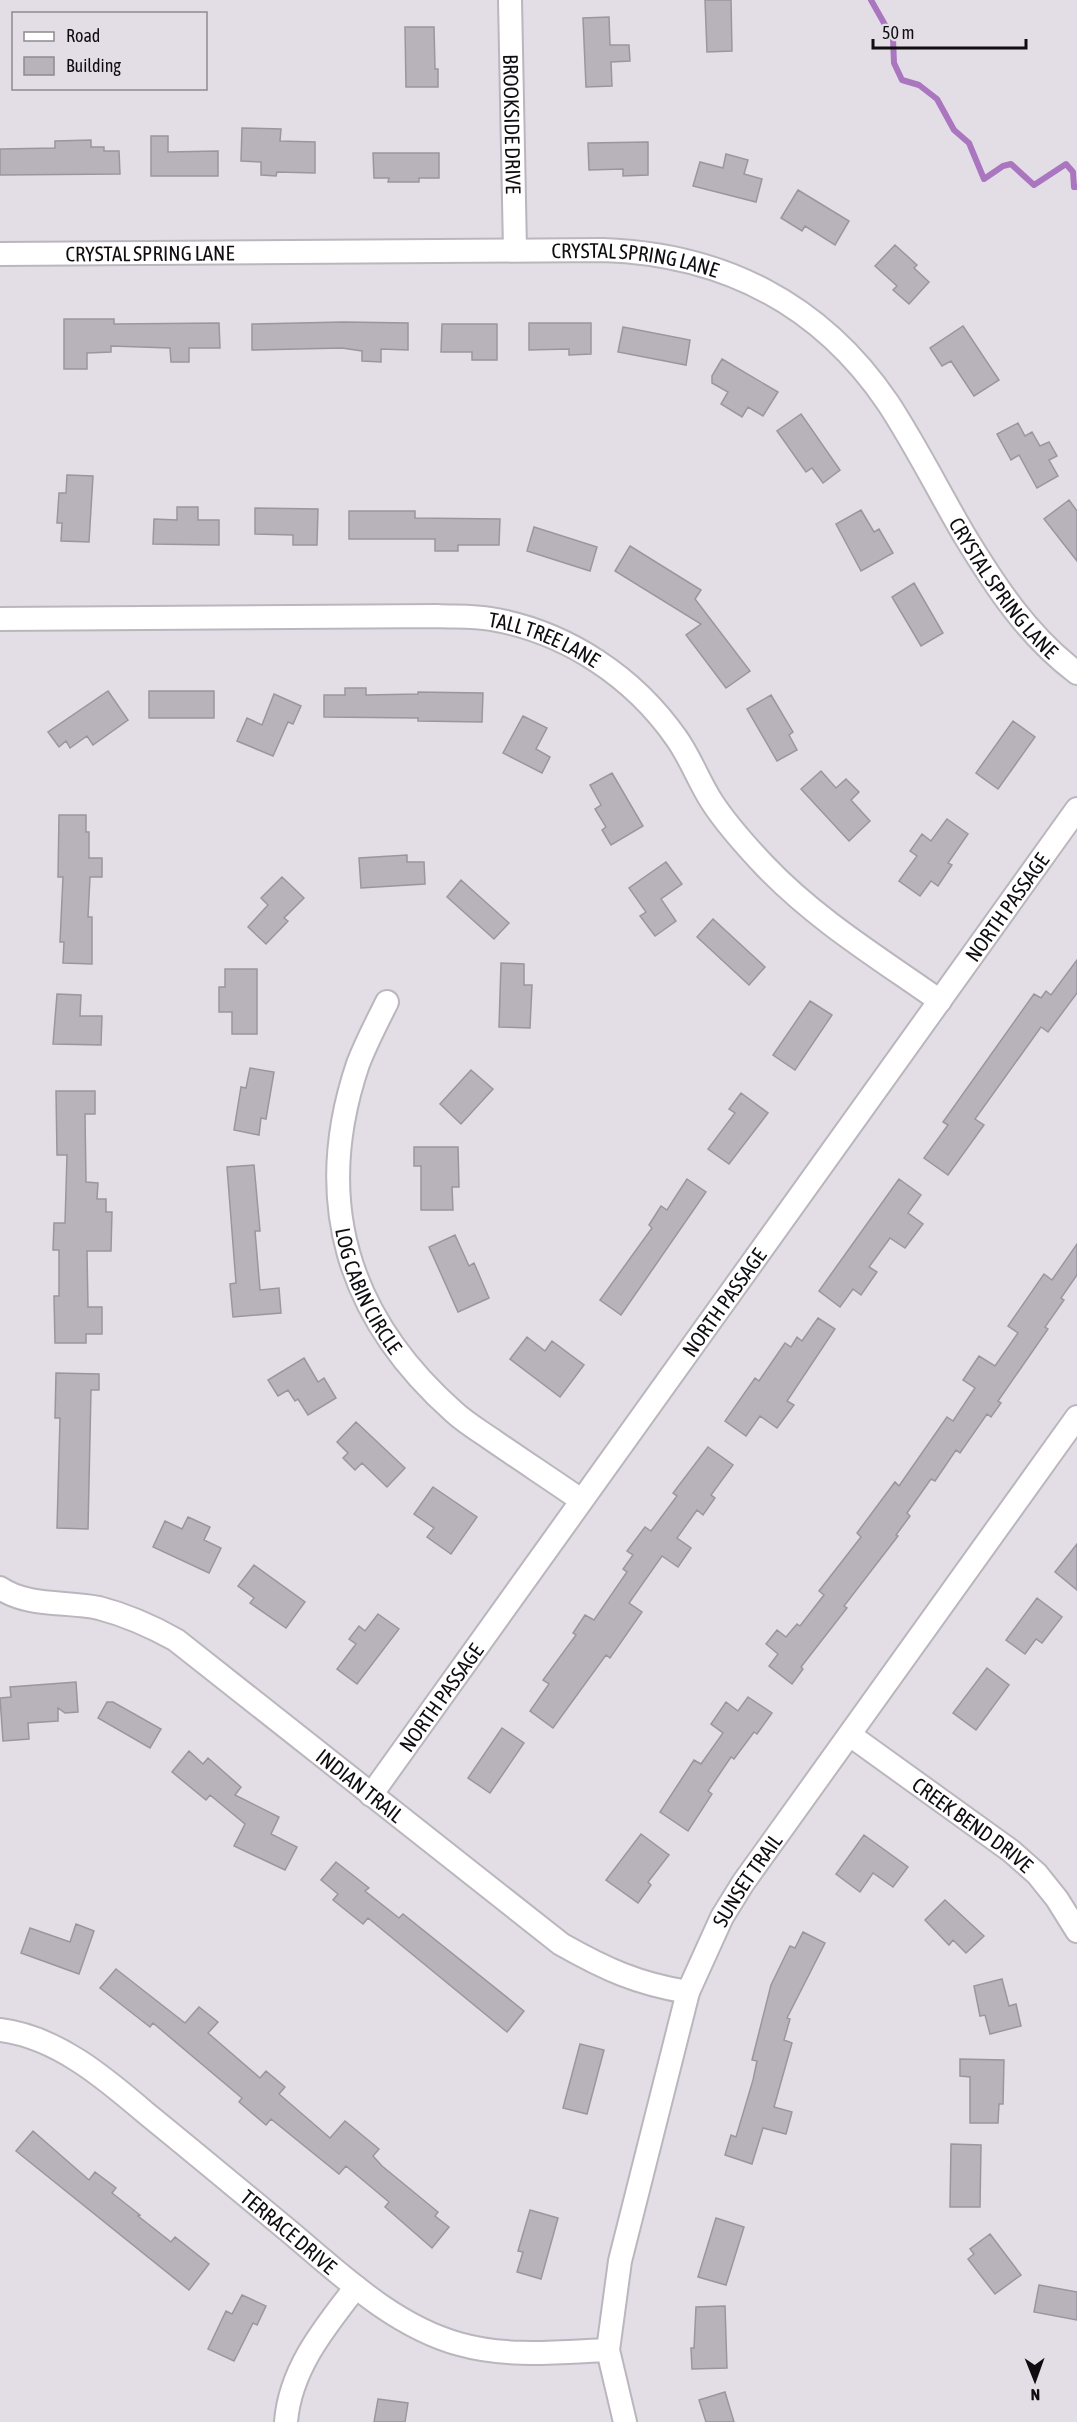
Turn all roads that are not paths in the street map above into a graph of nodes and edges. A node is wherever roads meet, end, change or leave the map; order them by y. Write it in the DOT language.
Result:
graph roads {
  1 [pos="510,0"];
  2 [pos="515,250"];
  3 [pos="0,254"];
  4 [pos="0,620"];
  5 [pos="1077,673"];
  6 [pos="1077,809"];
  7 [pos="939,1001"];
  8 [pos="387,1002"];
  9 [pos="1077,1418"];
  10 [pos="581,1500"];
  11 [pos="0,1588"];
  12 [pos="850,1735"];
  13 [pos="371,1795"];
  14 [pos="1077,1931"];
  15 [pos="688,1992"];
  16 [pos="0,2030"];
  17 [pos="356,2287"];
  18 [pos="608,2350"];
  19 [pos="286,2422"];
  20 [pos="625,2422"];
  1 -- 2 [label="street, BROOKSIDE DRIVE"];
  2 -- 3 [label="street, CRYSTAL SPRING LANE"];
  2 -- 5 [label="street, CRYSTAL SPRING LANE"];
  4 -- 7 [label="street, TALL TREE LANE"];
  6 -- 7 [label="street, NORTH PASSAGE"];
  7 -- 10 [label="street, NORTH PASSAGE"];
  8 -- 10 [label="street, LOG CABIN CIRCLE"];
  9 -- 12 [label="street, SUNSET TRAIL"];
  10 -- 13 [label="street, NORTH PASSAGE"];
  11 -- 13 [label="street, INDIAN TRAIL"];
  12 -- 14 [label="street, CREEK BEND DRIVE"];
  12 -- 15 [label="street, SUNSET TRAIL"];
  13 -- 15 [label="street, INDIAN TRAIL"];
  15 -- 18 [label="street, SUNSET TRAIL"];
  16 -- 17 [label="street, TERRACE DRIVE"];
  17 -- 18 [label="street, TERRACE DRIVE"];
  17 -- 19 [label="street"];
  18 -- 20 [label="street, SUNSET TRAIL"];
}
